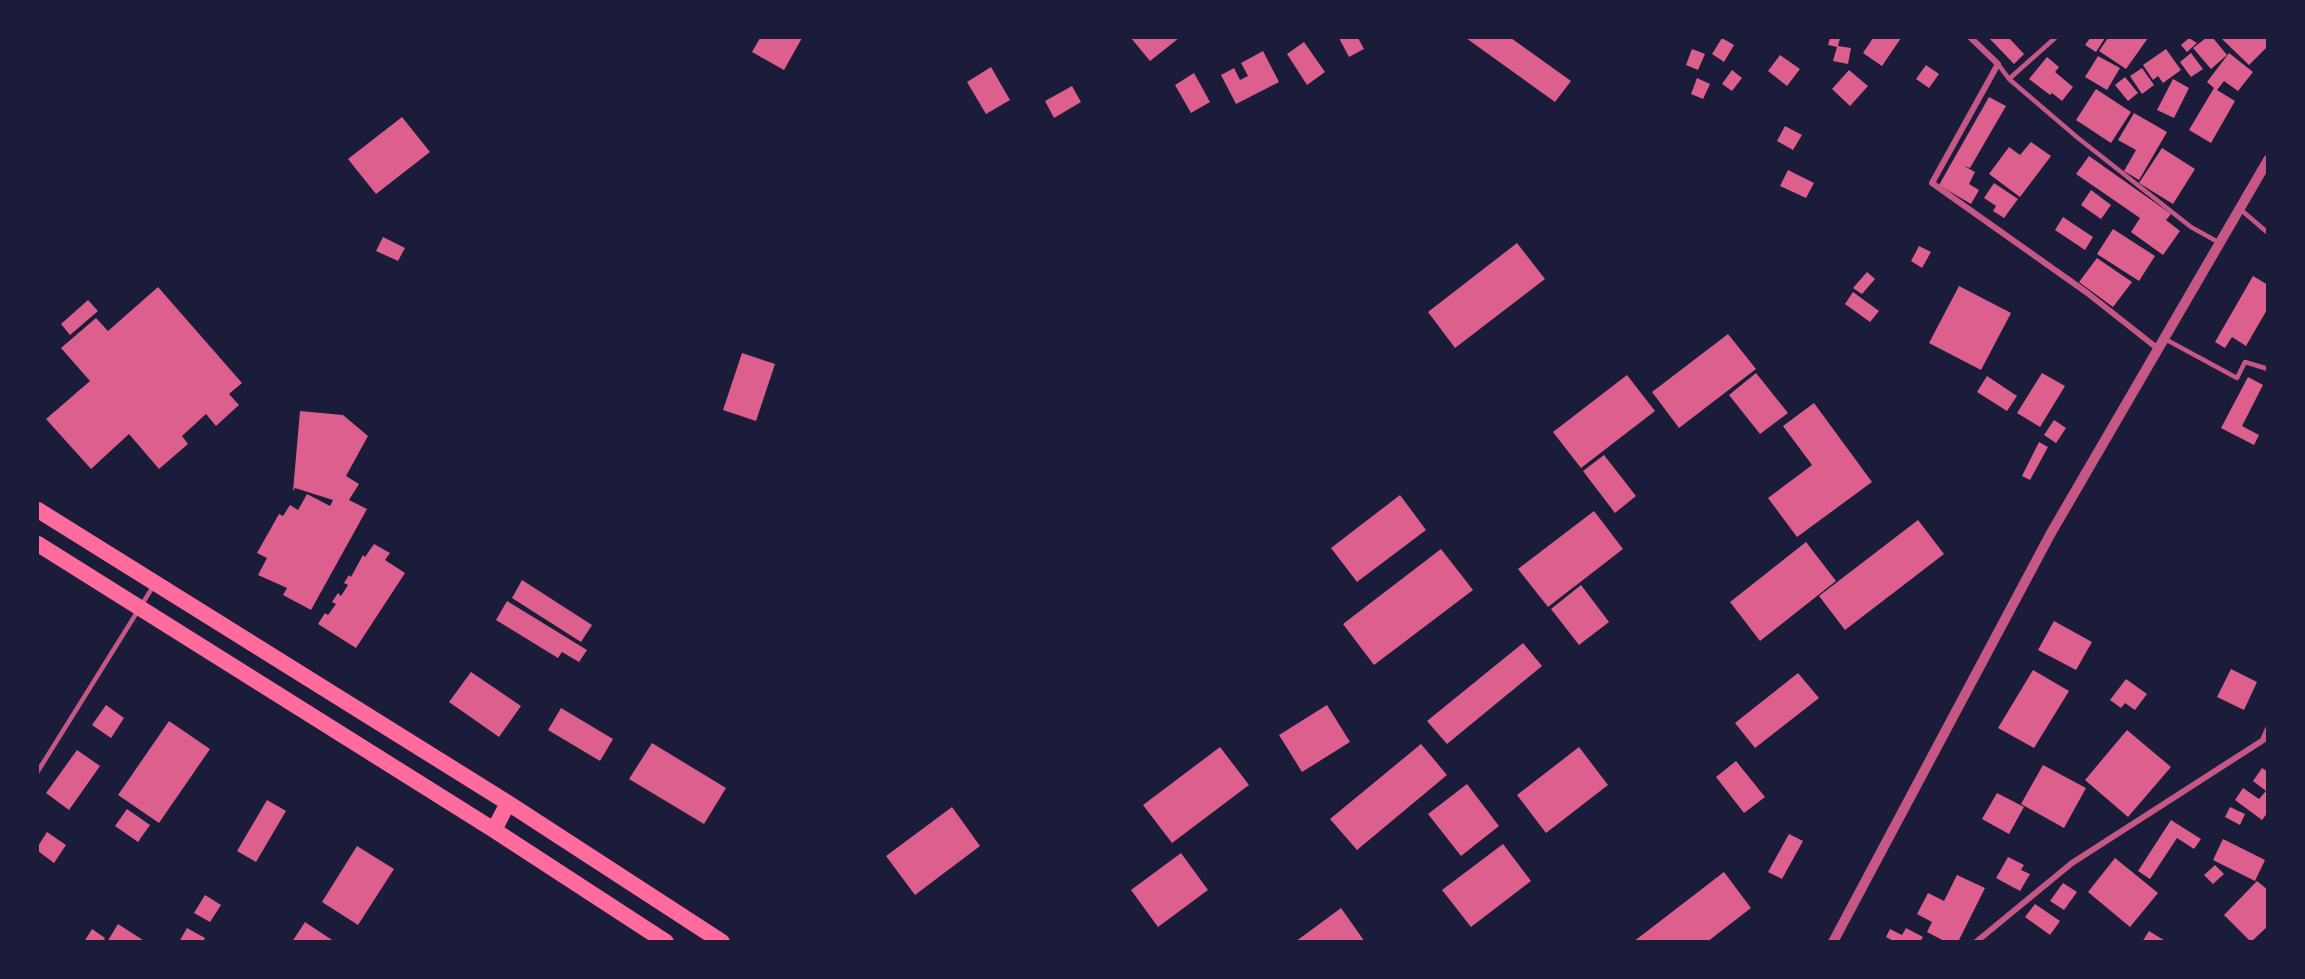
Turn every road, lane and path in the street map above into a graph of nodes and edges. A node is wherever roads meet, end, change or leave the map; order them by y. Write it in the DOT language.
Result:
graph roads {
  1 [pos="1971,38"];
  2 [pos="2055,38"];
  3 [pos="1998,64"];
  4 [pos="2009,79"];
  5 [pos="2268,160"];
  6 [pos="2238,208"];
  7 [pos="2268,232"];
  8 [pos="2218,242"];
  9 [pos="2163,338"];
  10 [pos="2157,348"];
  11 [pos="2268,369"];
  12 [pos="38,510"];
  13 [pos="38,544"];
  14 [pos="155,584"];
  15 [pos="140,609"];
  16 [pos="2268,727"];
  17 [pos="2265,737"];
  18 [pos="38,771"];
  19 [pos="508,803"];
  20 [pos="494,830"];
  21 [pos="666,942"];
  22 [pos="722,942"];
  23 [pos="1833,942"];
  24 [pos="1976,942"];
  1 -- 3 [label="street"];
  2 -- 4 [label="lane"];
  3 -- 4 [label="lane"];
  3 -- 10 [label="street"];
  4 -- 8 [label="lane"];
  5 -- 6 [label="street"];
  6 -- 7 [label="lane"];
  6 -- 8 [label="street"];
  8 -- 9 [label="street"];
  9 -- 10 [label="street"];
  9 -- 11 [label="lane"];
  10 -- 23 [label="street"];
  12 -- 14 [label="highway"];
  13 -- 15 [label="highway"];
  14 -- 15 [label="lane"];
  14 -- 19 [label="highway"];
  15 -- 18 [label="lane"];
  15 -- 20 [label="highway"];
  16 -- 17 [label="lane"];
  17 -- 24 [label="street"];
  19 -- 20 [label="highway"];
  19 -- 22 [label="highway"];
  20 -- 21 [label="highway"];
}
